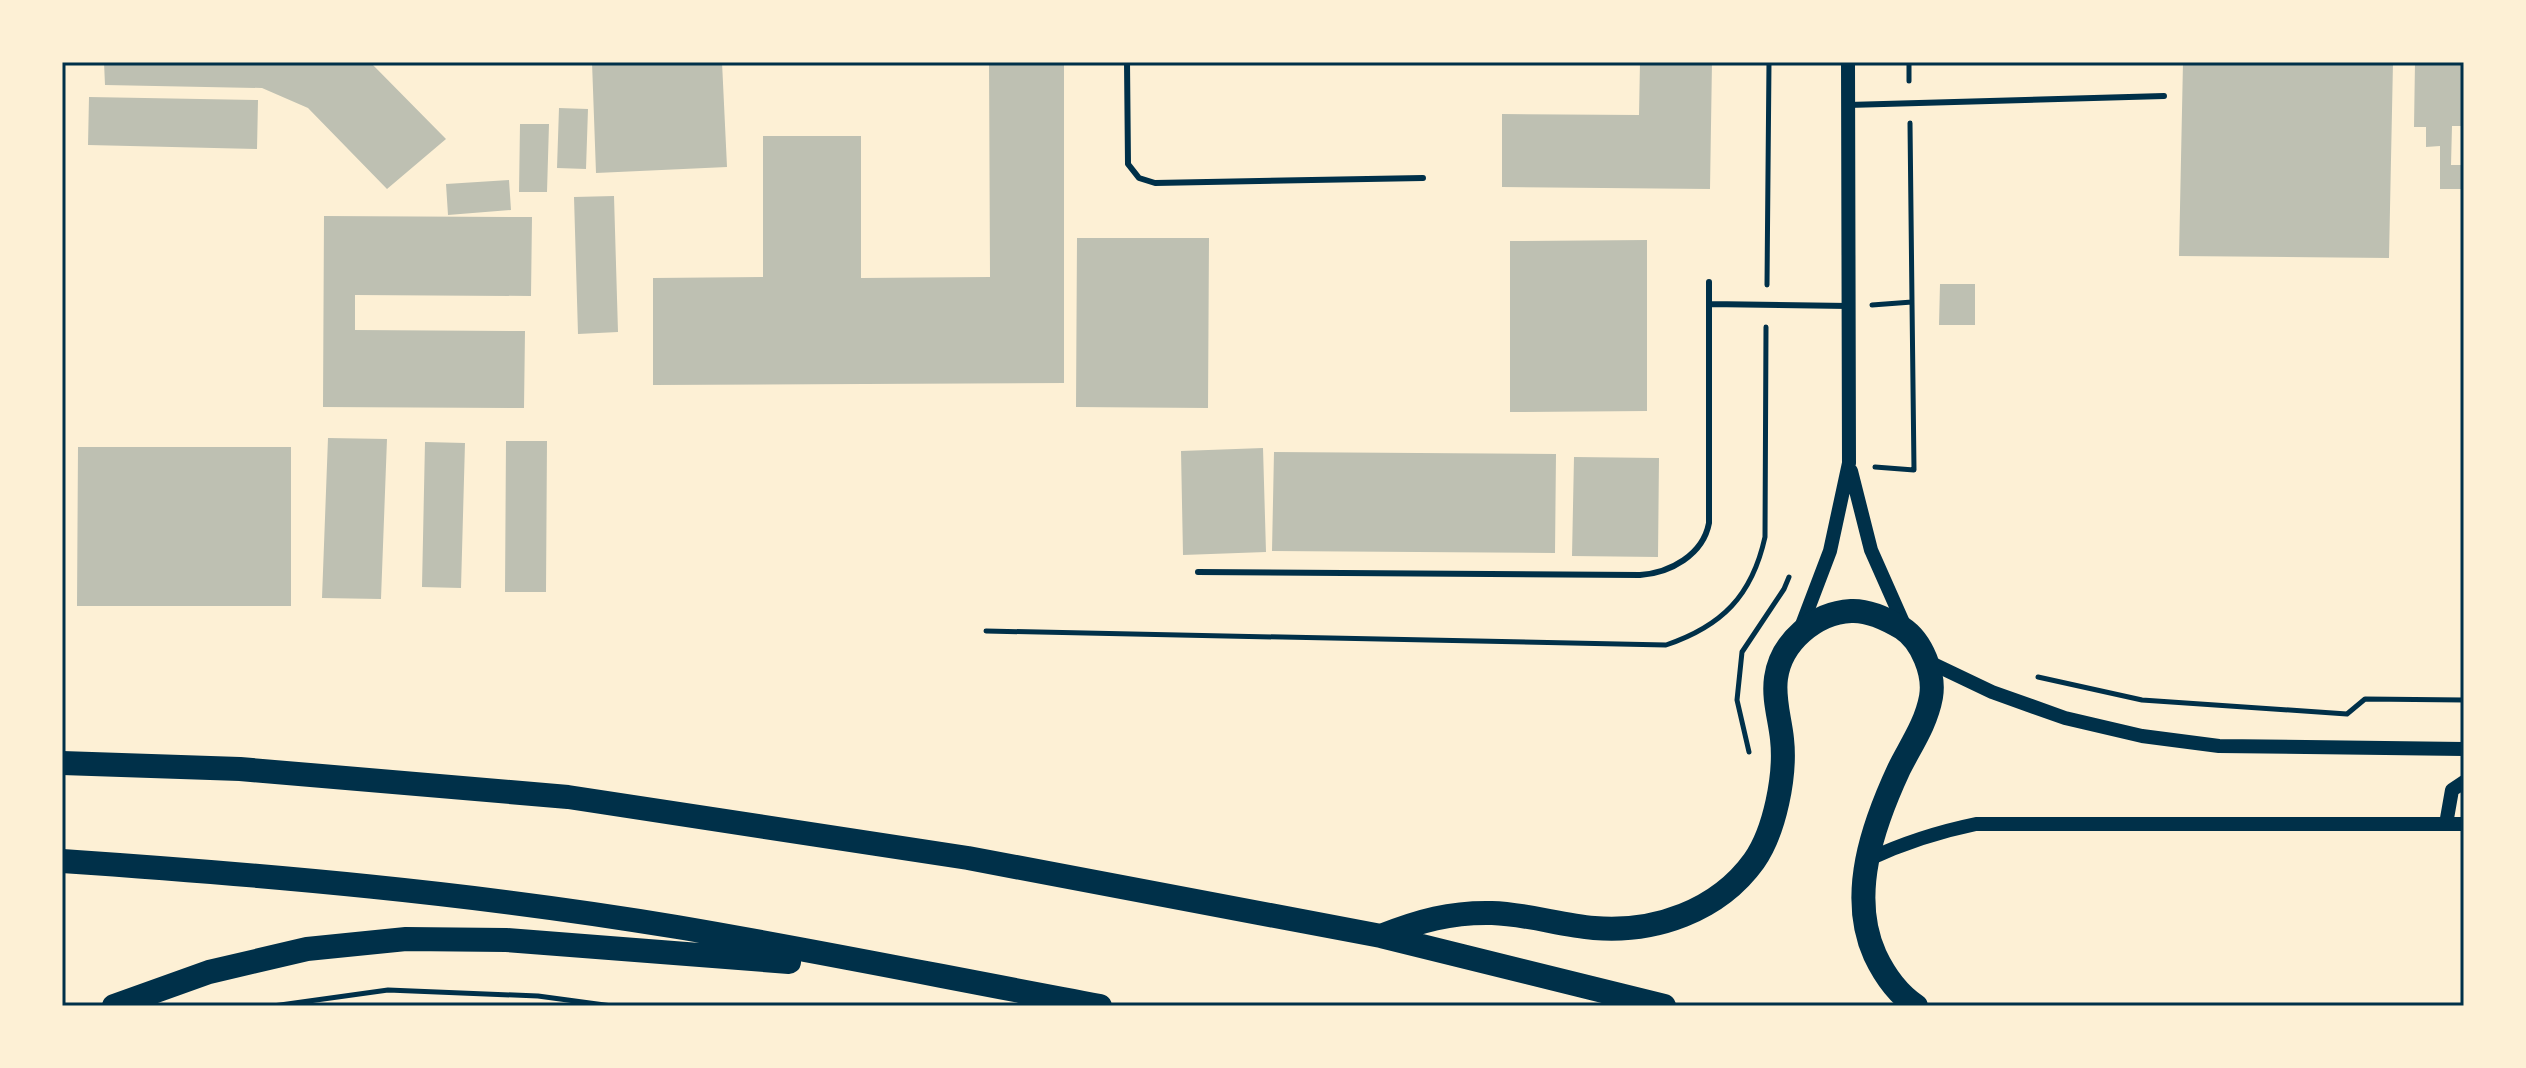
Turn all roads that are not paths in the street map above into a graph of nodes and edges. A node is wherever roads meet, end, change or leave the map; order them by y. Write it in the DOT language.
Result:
graph roads {
  1 [pos="1127,62"];
  2 [pos="1848,62"];
  3 [pos="2164,96"];
  4 [pos="1848,105"];
  5 [pos="1423,178"];
  6 [pos="1709,282"];
  7 [pos="1709,304"];
  8 [pos="1849,306"];
  9 [pos="1849,463"];
  10 [pos="1198,572"];
  11 [pos="1908,632"];
  12 [pos="1798,634"];
  13 [pos="1927,661"];
  14 [pos="2464,749"];
  15 [pos="62,763"];
  16 [pos="2464,782"];
  17 [pos="2446,824"];
  18 [pos="2464,824"];
  19 [pos="1867,860"];
  20 [pos="62,861"];
  21 [pos="1381,936"];
  22 [pos="910,971"];
  23 [pos="114,1006"];
  24 [pos="1100,1006"];
  25 [pos="1664,1006"];
  26 [pos="1916,1006"];
  1 -- 5 [label="lane"];
  2 -- 4 [label="street"];
  3 -- 4 [label="lane"];
  4 -- 8 [label="street"];
  6 -- 7 [label="lane"];
  7 -- 8 [label="lane"];
  7 -- 10 [label="lane"];
  8 -- 9 [label="street"];
  9 -- 11 [label="street"];
  9 -- 12 [label="street"];
  11 -- 12 [label="highway"];
  11 -- 13 [label="highway"];
  12 -- 21 [label="highway"];
  13 -- 14 [label="street"];
  13 -- 19 [label="highway"];
  15 -- 21 [label="highway"];
  16 -- 17 [label="street"];
  17 -- 18 [label="street"];
  17 -- 19 [label="street"];
  19 -- 26 [label="highway"];
  20 -- 22 [label="highway"];
  21 -- 25 [label="highway"];
  22 -- 23 [label="highway"];
  22 -- 24 [label="highway"];
}
